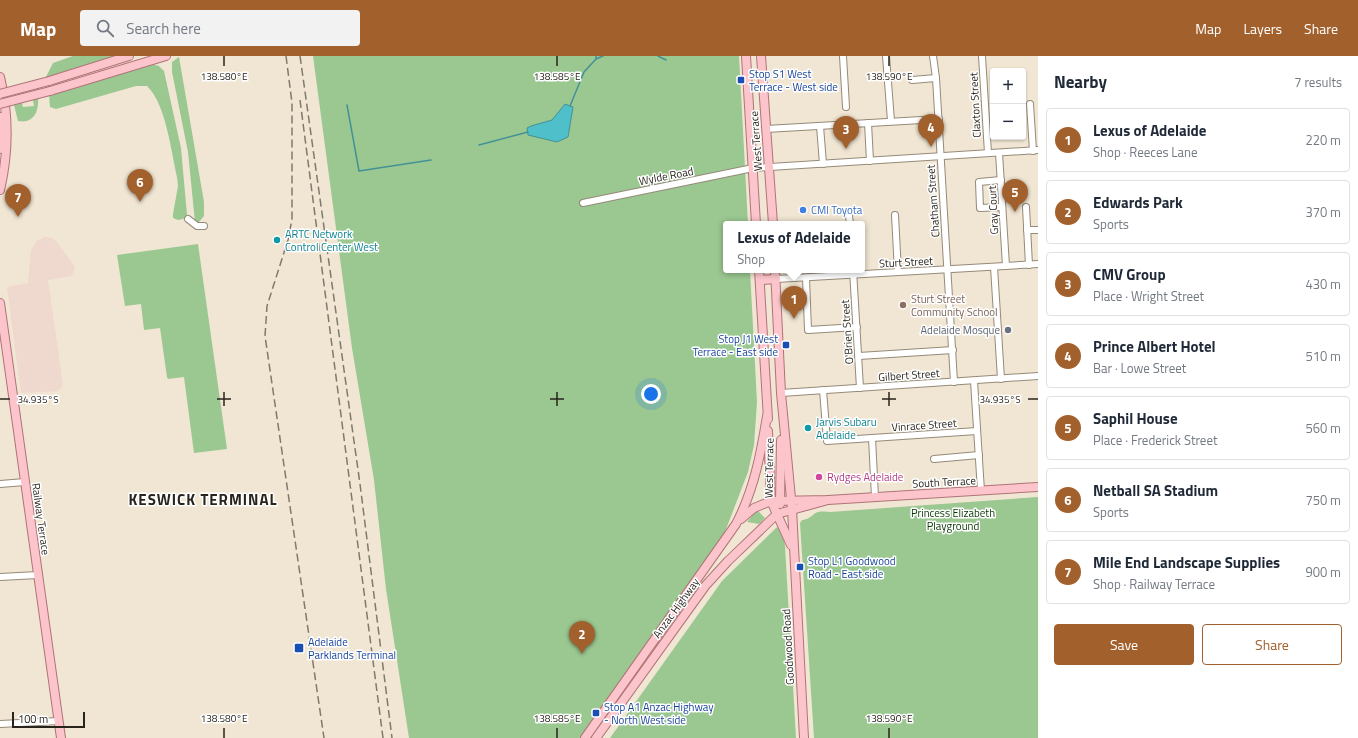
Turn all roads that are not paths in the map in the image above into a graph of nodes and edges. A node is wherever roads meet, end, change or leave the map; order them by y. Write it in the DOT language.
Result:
graph roads {
  1 [pos="129,56"];
  2 [pos="166,56"];
  3 [pos="746,56"];
  4 [pos="761,56"];
  5 [pos="843,56"];
  6 [pos="886,56"];
  7 [pos="933,56"];
  8 [pos="982,56"];
  9 [pos="0,77"];
  10 [pos="936,78"];
  11 [pos="912,80"];
  12 [pos="0,94"];
  13 [pos="0,101"];
  14 [pos="0,104"];
  15 [pos="1030,104"];
  16 [pos="846,107"];
  17 [pos="939,119"];
  18 [pos="891,122"];
  19 [pos="868,123"];
  20 [pos="820,126"];
  21 [pos="766,129"];
  22 [pos="0,149"];
  23 [pos="1036,150"];
  24 [pos="988,153"];
  25 [pos="999,153"];
  26 [pos="940,156"];
  27 [pos="870,161"];
  28 [pos="823,164"];
  29 [pos="769,167"];
  30 [pos="753,168"];
  31 [pos="1001,180"];
  32 [pos="0,190"];
  33 [pos="583,203"];
  34 [pos="1002,207"];
  35 [pos="1026,207"];
  36 [pos="895,215"];
  37 [pos="849,216"];
  38 [pos="188,219"];
  39 [pos="756,221"];
  40 [pos="773,221"];
  41 [pos="850,221"];
  42 [pos="204,226"];
  43 [pos="1027,230"];
  44 [pos="1038,230"];
  45 [pos="1038,264"];
  46 [pos="1029,265"];
  47 [pos="1006,266"];
  48 [pos="994,267"];
  49 [pos="947,269"];
  50 [pos="865,272"];
  51 [pos="898,272"];
  52 [pos="759,273"];
  53 [pos="775,273"];
  54 [pos="845,273"];
  55 [pos="853,273"];
  56 [pos="806,278"];
  57 [pos="760,280"];
  58 [pos="776,280"];
  59 [pos="0,303"];
  60 [pos="857,327"];
  61 [pos="953,350"];
  62 [pos="858,356"];
  63 [pos="1038,376"];
  64 [pos="1001,379"];
  65 [pos="974,380"];
  66 [pos="954,382"];
  67 [pos="860,388"];
  68 [pos="823,390"];
  69 [pos="781,393"];
  70 [pos="767,416"];
  71 [pos="977,431"];
  72 [pos="872,438"];
  73 [pos="979,456"];
  74 [pos="934,459"];
  75 [pos="25,482"];
  76 [pos="0,484"];
  77 [pos="1038,487"];
  78 [pos="982,491"];
  79 [pos="875,497"];
  80 [pos="781,500"];
  81 [pos="791,500"];
  82 [pos="828,500"];
  83 [pos="771,501"];
  84 [pos="807,506"];
  85 [pos="792,509"];
  86 [pos="777,514"];
  87 [pos="736,524"];
  88 [pos="792,525"];
  89 [pos="794,555"];
  90 [pos="38,575"];
  91 [pos="0,577"];
  92 [pos="59,721"];
  93 [pos="0,724"];
  94 [pos="62,738"];
  95 [pos="585,738"];
  96 [pos="596,738"];
  97 [pos="804,738"];
  1 -- 12 [label="main road, bridge"];
  2 -- 14 [label="main road, bridge"];
  3 -- 30 [label="main road, West Terrace"];
  4 -- 21 [label="main road, West Terrace"];
  5 -- 16 [label="street"];
  6 -- 18 [label="street"];
  7 -- 10 [label="street, Chatham Street"];
  8 -- 24 [label="street, Claxton Street"];
  9 -- 32 [label="main road"];
  10 -- 11 [label="street"];
  10 -- 17 [label="street, Chatham Street"];
  13 -- 22 [label="main road"];
  15 -- 23 [label="street"];
  17 -- 18 [label="street"];
  17 -- 26 [label="street, Chatham Street"];
  18 -- 19 [label="street"];
  19 -- 20 [label="street"];
  19 -- 27 [label="street"];
  20 -- 21 [label="street"];
  20 -- 28 [label="street"];
  21 -- 29 [label="main road, West Terrace"];
  23 -- 25 [label="street, Wylde Road"];
  24 -- 25 [label="street, Wylde Road"];
  24 -- 26 [label="street, Wylde Road"];
  25 -- 31 [label="street, Gray Court"];
  26 -- 27 [label="street, Wylde Road"];
  26 -- 49 [label="street, Chatham Street"];
  27 -- 28 [label="street, Wylde Road"];
  28 -- 29 [label="street, Wylde Road"];
  29 -- 30 [label="street, Wylde Road"];
  29 -- 40 [label="main road, West Terrace"];
  30 -- 33 [label="street, Wylde Road"];
  30 -- 39 [label="main road, West Terrace"];
  31 -- 34 [label="street, Gray Court"];
  31 -- 34 [label="street"];
  34 -- 47 [label="street, Gray Court"];
  35 -- 43 [label="street"];
  36 -- 51 [label="street"];
  37 -- 41 [label="street"];
  38 -- 42 [label="street"];
  43 -- 44 [label="street"];
  43 -- 46 [label="street"];
  45 -- 46 [label="street, Sturt Street"];
  46 -- 47 [label="street, Sturt Street"];
  47 -- 48 [label="street, Sturt Street"];
  48 -- 49 [label="street, Sturt Street"];
  48 -- 64 [label="street"];
  49 -- 51 [label="street, Sturt Street"];
  49 -- 61 [label="street, Chatham Street"];
  50 -- 51 [label="street, Sturt Street"];
  52 -- 57 [label="main road, West Terrace"];
  53 -- 58 [label="main road, West Terrace"];
  54 -- 56 [label="street, Sturt Street"];
  55 -- 60 [label="street, O'Brien Street"];
  56 -- 58 [label="street, Sturt Street"];
  56 -- 60 [label="street"];
  57 -- 58 [label="main road"];
  57 -- 70 [label="main road, West Terrace"];
  58 -- 69 [label="main road, West Terrace"];
  59 -- 75 [label="main road, Railway Terrace"];
  60 -- 62 [label="street, O'Brien Street"];
  61 -- 62 [label="street"];
  61 -- 66 [label="street, Chatham Street"];
  62 -- 67 [label="street, O'Brien Street"];
  63 -- 64 [label="street, Gilbert Street"];
  64 -- 65 [label="street, Gilbert Street"];
  65 -- 66 [label="street, Gilbert Street"];
  65 -- 71 [label="street"];
  66 -- 67 [label="street, Gilbert Street"];
  67 -- 68 [label="street, Gilbert Street"];
  68 -- 69 [label="street, Gilbert Street"];
  68 -- 72 [label="street, Vinrace Street"];
  69 -- 80 [label="main road, West Terrace"];
  69 -- 81 [label="main road, West Terrace"];
  70 -- 83 [label="main road, West Terrace"];
  70 -- 87 [label="main road, West Terrace"];
  71 -- 72 [label="street, Vinrace Street"];
  71 -- 73 [label="street"];
  72 -- 79 [label="street"];
  73 -- 74 [label="street"];
  73 -- 78 [label="street"];
  75 -- 76 [label="street"];
  75 -- 90 [label="main road, Railway Terrace"];
  77 -- 78 [label="main road, South Terrace"];
  78 -- 79 [label="main road, South Terrace"];
  79 -- 82 [label="main road, South Terrace"];
  80 -- 81 [label="main road, South Terrace"];
  80 -- 83 [label="main road, South Terrace"];
  80 -- 86 [label="main road, West Terrace"];
  81 -- 82 [label="main road, South Terrace"];
  81 -- 85 [label="main road, Goodwood Road"];
  82 -- 84 [label="main road, South Terrace"];
  83 -- 86 [label="main road, West Terrace"];
  83 -- 87 [label="main road, South Terrace"];
  84 -- 85 [label="main road, South Terrace"];
  84 -- 88 [label="main road"];
  85 -- 86 [label="main road, Anzac Highway"];
  85 -- 88 [label="main road, Goodwood Road"];
  86 -- 89 [label="main road, Goodwood Road"];
  86 -- 96 [label="main road, Anzac Highway"];
  87 -- 95 [label="main road, Anzac Highway"];
  88 -- 89 [label="main road, Goodwood Road"];
  89 -- 97 [label="main road, Goodwood Road"];
  90 -- 91 [label="street"];
  90 -- 92 [label="main road, Railway Terrace"];
  92 -- 93 [label="street"];
  92 -- 94 [label="main road, Railway Terrace"];
}
